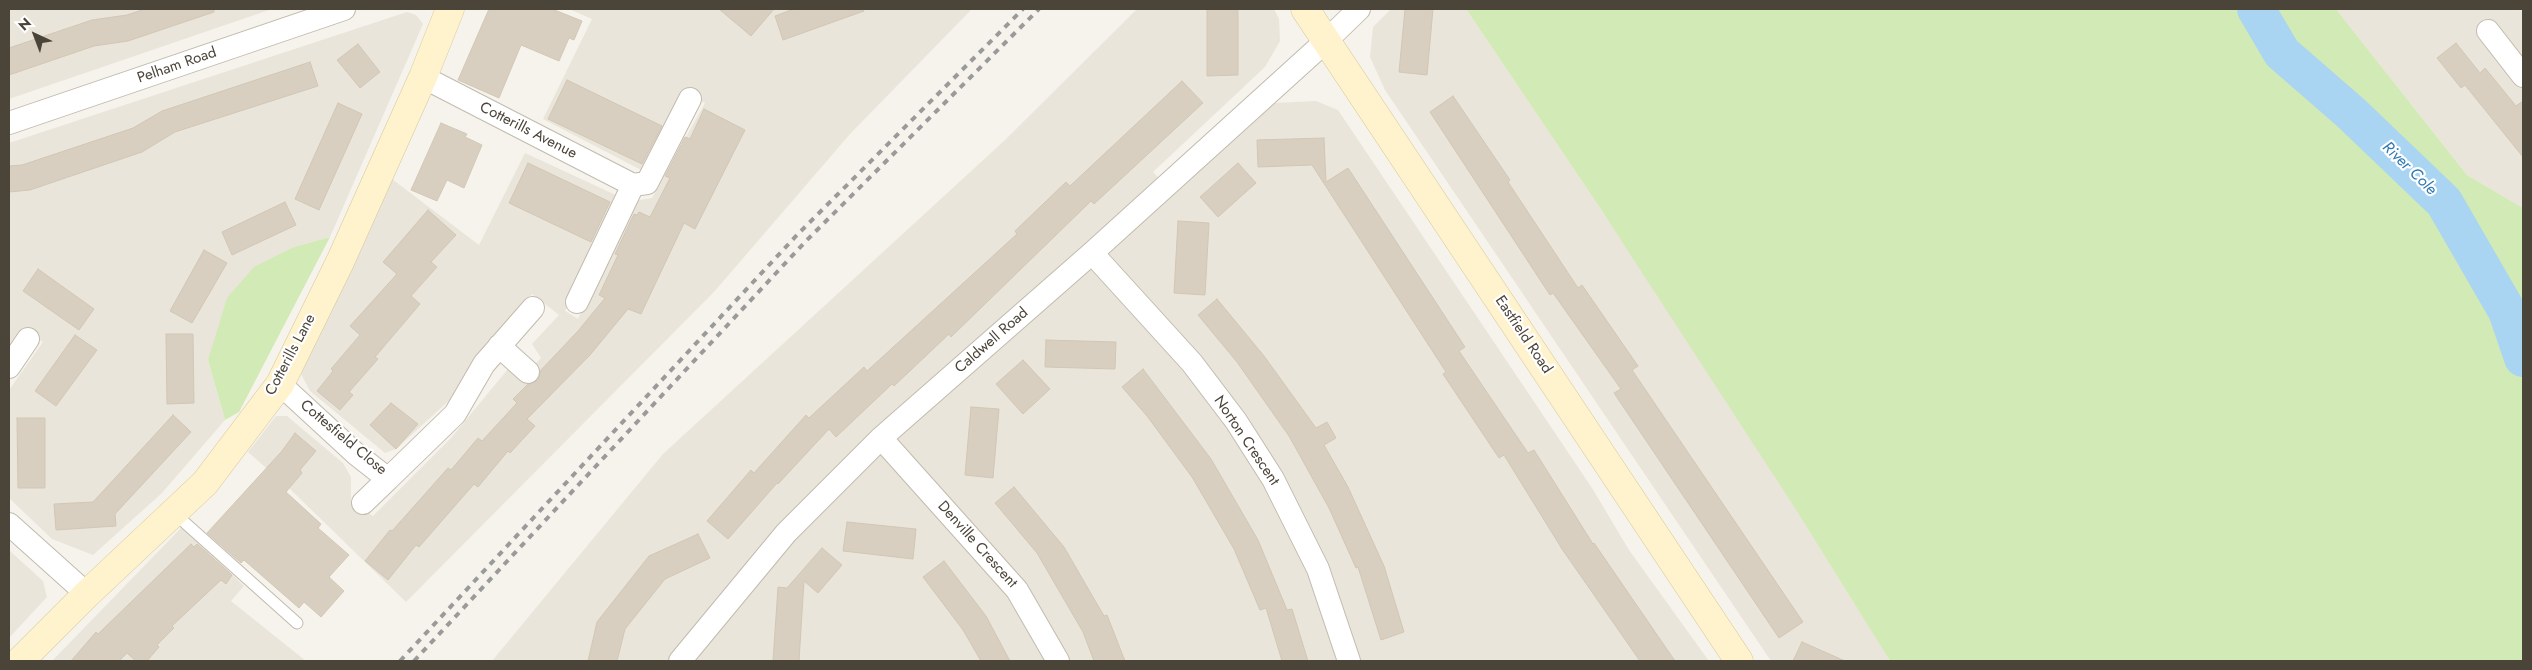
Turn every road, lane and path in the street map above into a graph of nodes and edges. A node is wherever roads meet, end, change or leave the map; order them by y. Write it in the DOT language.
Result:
graph roads {
  1 [pos="344,9"];
  2 [pos="450,9"];
  3 [pos="1305,9"];
  4 [pos="1359,9"];
  5 [pos="2488,31"];
  6 [pos="1326,41"];
  7 [pos="2523,76"];
  8 [pos="423,77"];
  9 [pos="690,99"];
  10 [pos="9,123"];
  11 [pos="633,185"];
  12 [pos="1092,253"];
  13 [pos="577,302"];
  14 [pos="533,308"];
  15 [pos="28,339"];
  16 [pos="500,346"];
  17 [pos="9,367"];
  18 [pos="528,372"];
  19 [pos="280,384"];
  20 [pos="882,438"];
  21 [pos="388,479"];
  22 [pos="363,503"];
  23 [pos="174,513"];
  24 [pos="9,524"];
  25 [pos="87,594"];
  26 [pos="297,623"];
  27 [pos="692,657"];
  28 [pos="20,661"];
  29 [pos="1058,661"];
  30 [pos="1348,661"];
  31 [pos="1739,661"];
  1 -- 10 [label="street, Pelham Road"];
  2 -- 8 [label="street, Cotterills Lane"];
  3 -- 6 [label="street, Eastfield Road"];
  4 -- 6 [label="street, Caldwell Road"];
  5 -- 7 [label="street"];
  6 -- 12 [label="street, Caldwell Road"];
  6 -- 31 [label="street, Eastfield Road"];
  8 -- 11 [label="street, Cotterills Avenue"];
  8 -- 19 [label="street, Cotterills Lane"];
  9 -- 11 [label="street"];
  11 -- 13 [label="street"];
  12 -- 20 [label="street, Caldwell Road"];
  12 -- 30 [label="street, Norton Crescent"];
  14 -- 16 [label="street, Cottesfield Close"];
  15 -- 17 [label="street"];
  16 -- 18 [label="street"];
  16 -- 21 [label="street, Cottesfield Close"];
  19 -- 21 [label="street, Cottesfield Close"];
  19 -- 23 [label="street, Cotterills Lane"];
  20 -- 27 [label="street, Caldwell Road"];
  20 -- 29 [label="street, Denville Crescent"];
  21 -- 22 [label="street"];
  23 -- 25 [label="street, Cotterills Lane"];
  23 -- 26 [label="lane"];
  24 -- 25 [label="street"];
  25 -- 28 [label="street, Cotterills Lane"];
}
